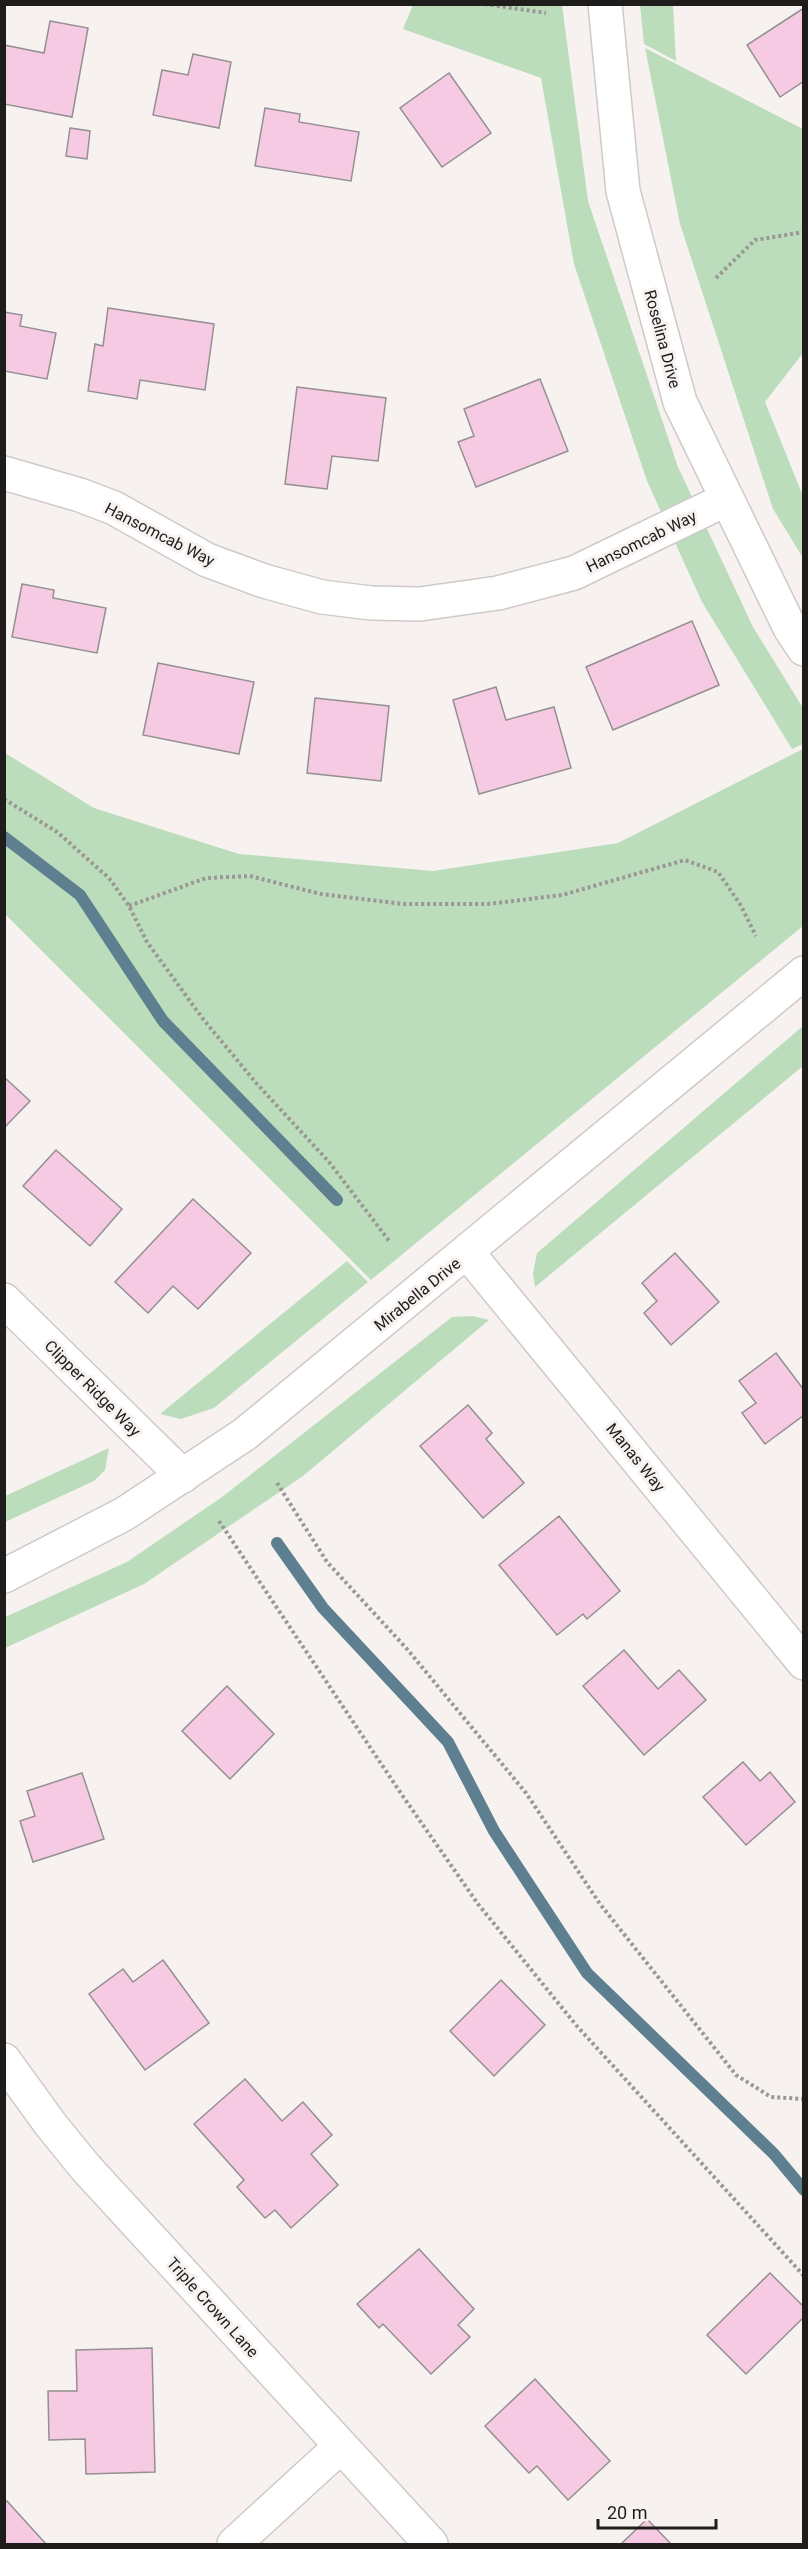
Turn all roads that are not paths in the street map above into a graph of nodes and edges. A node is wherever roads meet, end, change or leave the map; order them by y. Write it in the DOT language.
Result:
graph roads {
  1 [pos="605,4"];
  2 [pos="4,473"];
  3 [pos="727,500"];
  4 [pos="804,649"];
  5 [pos="804,973"];
  6 [pos="467,1252"];
  7 [pos="4,1300"];
  8 [pos="183,1476"];
  9 [pos="4,1576"];
  10 [pos="804,1663"];
  11 [pos="4,2060"];
  12 [pos="340,2447"];
  13 [pos="234,2544"];
  14 [pos="431,2544"];
  1 -- 3 [label="street, Roselina Drive"];
  2 -- 3 [label="street, Hansomcab Way"];
  3 -- 4 [label="street, Roselina Drive"];
  5 -- 6 [label="street, Mirabella Drive"];
  6 -- 8 [label="street, Mirabella Drive"];
  6 -- 10 [label="street, Manas Way"];
  7 -- 8 [label="street, Clipper Ridge Way"];
  8 -- 9 [label="street, Mirabella Drive"];
  11 -- 12 [label="street, Triple Crown Lane"];
  12 -- 13 [label="street"];
  12 -- 14 [label="street, Triple Crown Lane"];
}
